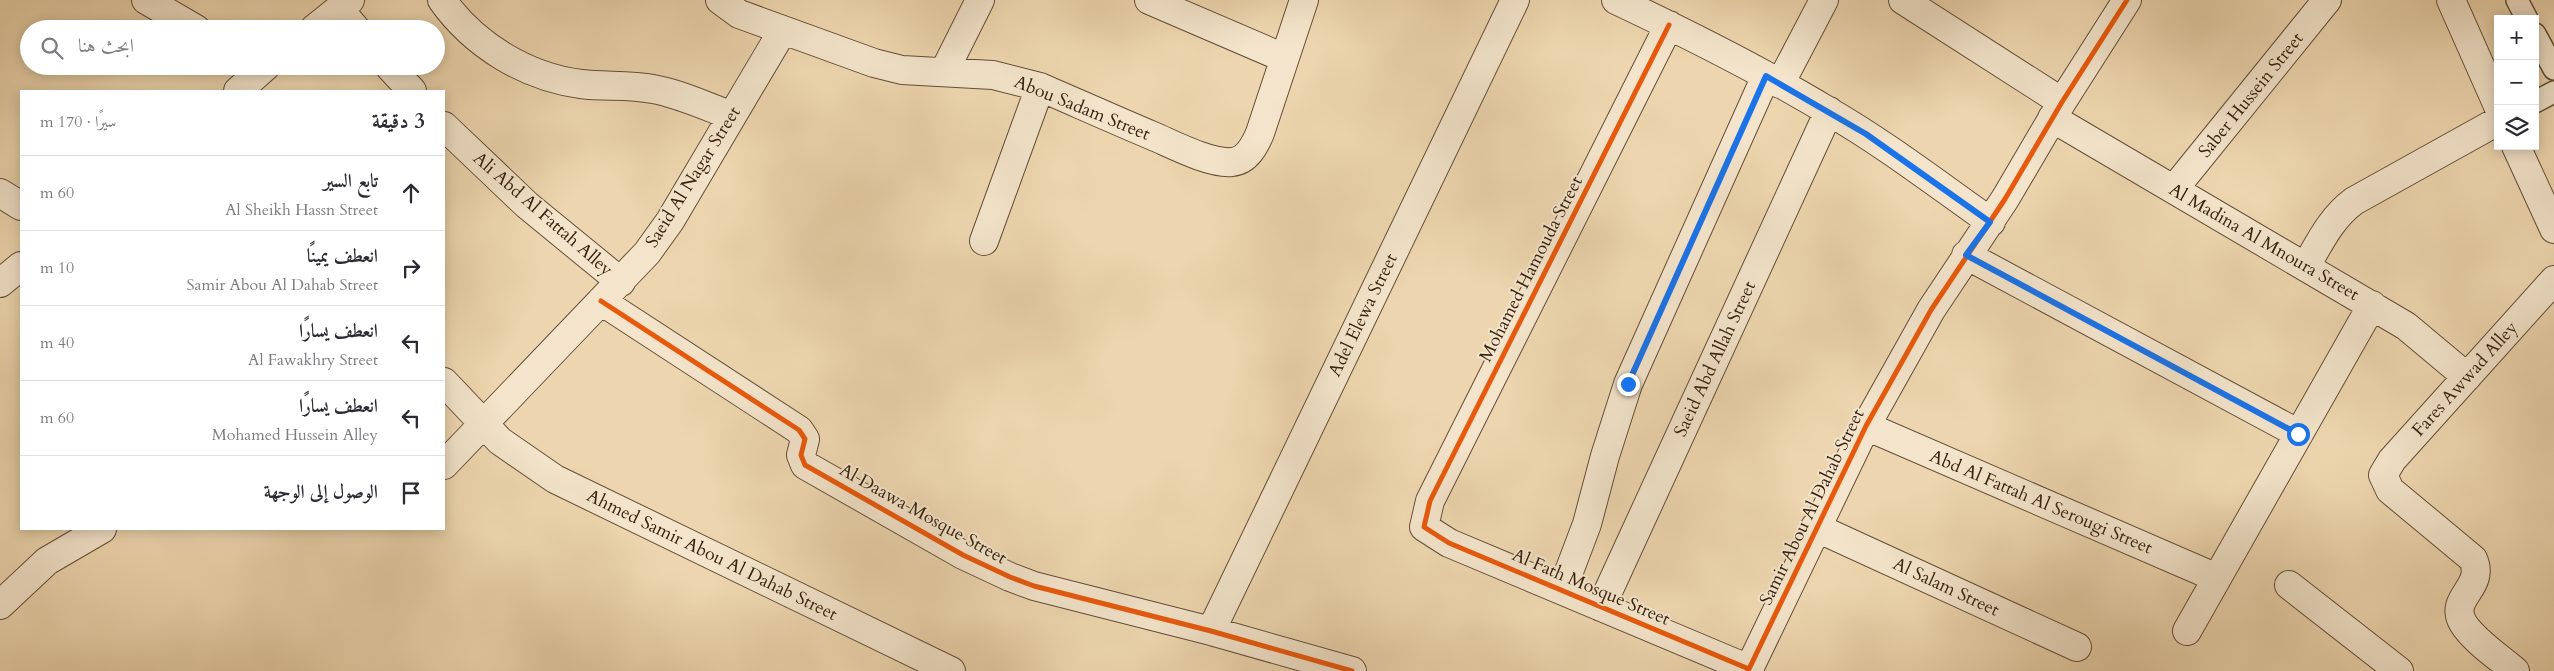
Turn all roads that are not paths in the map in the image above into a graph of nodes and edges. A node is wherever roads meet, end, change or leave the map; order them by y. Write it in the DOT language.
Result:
graph roads {
  1 [pos="146,0"];
  2 [pos="442,0"];
  3 [pos="720,0"];
  4 [pos="980,0"];
  5 [pos="1149,0"];
  6 [pos="1304,0"];
  7 [pos="1515,0"];
  8 [pos="1616,0"];
  9 [pos="1824,0"];
  10 [pos="1903,0"];
  11 [pos="2327,0"];
  12 [pos="2451,0"];
  13 [pos="2517,0"];
  14 [pos="2121,2"];
  15 [pos="348,13"];
  16 [pos="1660,14"];
  17 [pos="2525,15"];
  18 [pos="180,20"];
  19 [pos="333,20"];
  20 [pos="783,30"];
  21 [pos="2539,41"];
  22 [pos="1284,58"];
  23 [pos="2554,69"];
  24 [pos="944,72"];
  25 [pos="255,75"];
  26 [pos="397,75"];
  27 [pos="1773,80"];
  28 [pos="1040,87"];
  29 [pos="239,90"];
  30 [pos="411,90"];
  31 [pos="2554,92"];
  32 [pos="2539,100"];
  33 [pos="2498,105"];
  34 [pos="2057,110"];
  35 [pos="1828,111"];
  36 [pos="732,116"];
  37 [pos="2494,123"];
  38 [pos="445,127"];
  39 [pos="2518,150"];
  40 [pos="2174,189"];
  41 [pos="0,193"];
  42 [pos="20,205"];
  43 [pos="1990,222"];
  44 [pos="2554,229"];
  45 [pos="984,241"];
  46 [pos="1966,255"];
  47 [pos="2306,266"];
  48 [pos="20,267"];
  49 [pos="2554,280"];
  50 [pos="620,282"];
  51 [pos="0,283"];
  52 [pos="601,301"];
  53 [pos="2372,305"];
  54 [pos="2467,377"];
  55 [pos="445,383"];
  56 [pos="482,423"];
  57 [pos="1866,426"];
  58 [pos="2298,434"];
  59 [pos="445,464"];
  60 [pos="1815,527"];
  61 [pos="1424,528"];
  62 [pos="100,530"];
  63 [pos="2217,578"];
  64 [pos="2289,584"];
  65 [pos="1562,590"];
  66 [pos="0,605"];
  67 [pos="1601,607"];
  68 [pos="1211,631"];
  69 [pos="2186,631"];
  70 [pos="2077,647"];
  71 [pos="1748,670"];
  72 [pos="951,671"];
  73 [pos="1352,671"];
  74 [pos="2398,671"];
  75 [pos="2515,671"];
  1 -- 18 [label="street"];
  2 -- 36 [label="street"];
  3 -- 20 [label="street, Abou Sadam Street"];
  4 -- 24 [label="street"];
  5 -- 22 [label="street"];
  6 -- 22 [label="street"];
  7 -- 68 [label="street, Adel Elewa Street"];
  8 -- 16 [label="street"];
  9 -- 27 [label="street"];
  10 -- 34 [label="street, Al Madina Al Mnoura Street"];
  11 -- 40 [label="street, Saber Hussein Street"];
  12 -- 33 [label="street"];
  13 -- 17 [label="lane"];
  14 -- 34 [label="street, Samir Abou Al Dahab Street"];
  15 -- 19 [label="street"];
  16 -- 27 [label="street"];
  16 -- 61 [label="street, Mohamed Hamouda Street"];
  20 -- 24 [label="street, Abou Sadam Street"];
  20 -- 36 [label="street, Saeid Al Nagar Street"];
  21 -- 23 [label="lane"];
  22 -- 28 [label="street, Abou Sadam Street"];
  24 -- 28 [label="street, Abou Sadam Street"];
  25 -- 29 [label="street"];
  26 -- 30 [label="street"];
  27 -- 35 [label="street"];
  27 -- 65 [label="street"];
  28 -- 45 [label="street"];
  31 -- 32 [label="lane"];
  34 -- 40 [label="street, Al Madina Al Mnoura Street"];
  34 -- 43 [label="street, Samir Abou Al Dahab Street"];
  35 -- 43 [label="street"];
  35 -- 67 [label="street, Saeid Abd Allah Street"];
  36 -- 50 [label="street, Saeid Al Nagar Street"];
  37 -- 47 [label="street"];
  38 -- 50 [label="street, Ali Abd Al Fattah Alley"];
  39 -- 44 [label="street"];
  40 -- 47 [label="street, Al Madina Al Mnoura Street"];
  41 -- 42 [label="street"];
  43 -- 46 [label="street, Samir Abou Al Dahab Street"];
  46 -- 57 [label="street, Samir Abou Al Dahab Street"];
  46 -- 58 [label="street"];
  47 -- 53 [label="street, Al Madina Al Mnoura Street"];
  48 -- 51 [label="street"];
  49 -- 54 [label="street, Fares Awwad Alley"];
  50 -- 52 [label="street, Saeid Al Nagar Street"];
  52 -- 56 [label="street, Saeid Al Nagar Street"];
  52 -- 68 [label="street, Al Daawa Mosque Street"];
  53 -- 54 [label="street, Al Madina Al Mnoura Street"];
  53 -- 58 [label="street"];
  54 -- 75 [label="street, Fares Awwad Alley"];
  55 -- 56 [label="street, Ahmed Samir Abou Al Dahab Street"];
  56 -- 59 [label="street, Saeid Al Nagar Street"];
  56 -- 72 [label="street, Ahmed Samir Abou Al Dahab Street"];
  57 -- 60 [label="street, Samir Abou Al Dahab Street"];
  57 -- 63 [label="street, Abd Al Fattah Al Serougi Street"];
  58 -- 63 [label="street"];
  60 -- 70 [label="street, Al Salam Street"];
  60 -- 71 [label="street, Samir Abou Al Dahab Street"];
  61 -- 65 [label="street, Al Fath Mosque Street"];
  62 -- 66 [label="street"];
  63 -- 69 [label="street"];
  64 -- 74 [label="street"];
  65 -- 67 [label="street, Al Fath Mosque Street"];
  67 -- 71 [label="street, Al Fath Mosque Street"];
  68 -- 73 [label="street, Al Daawa Mosque Street"];
}
